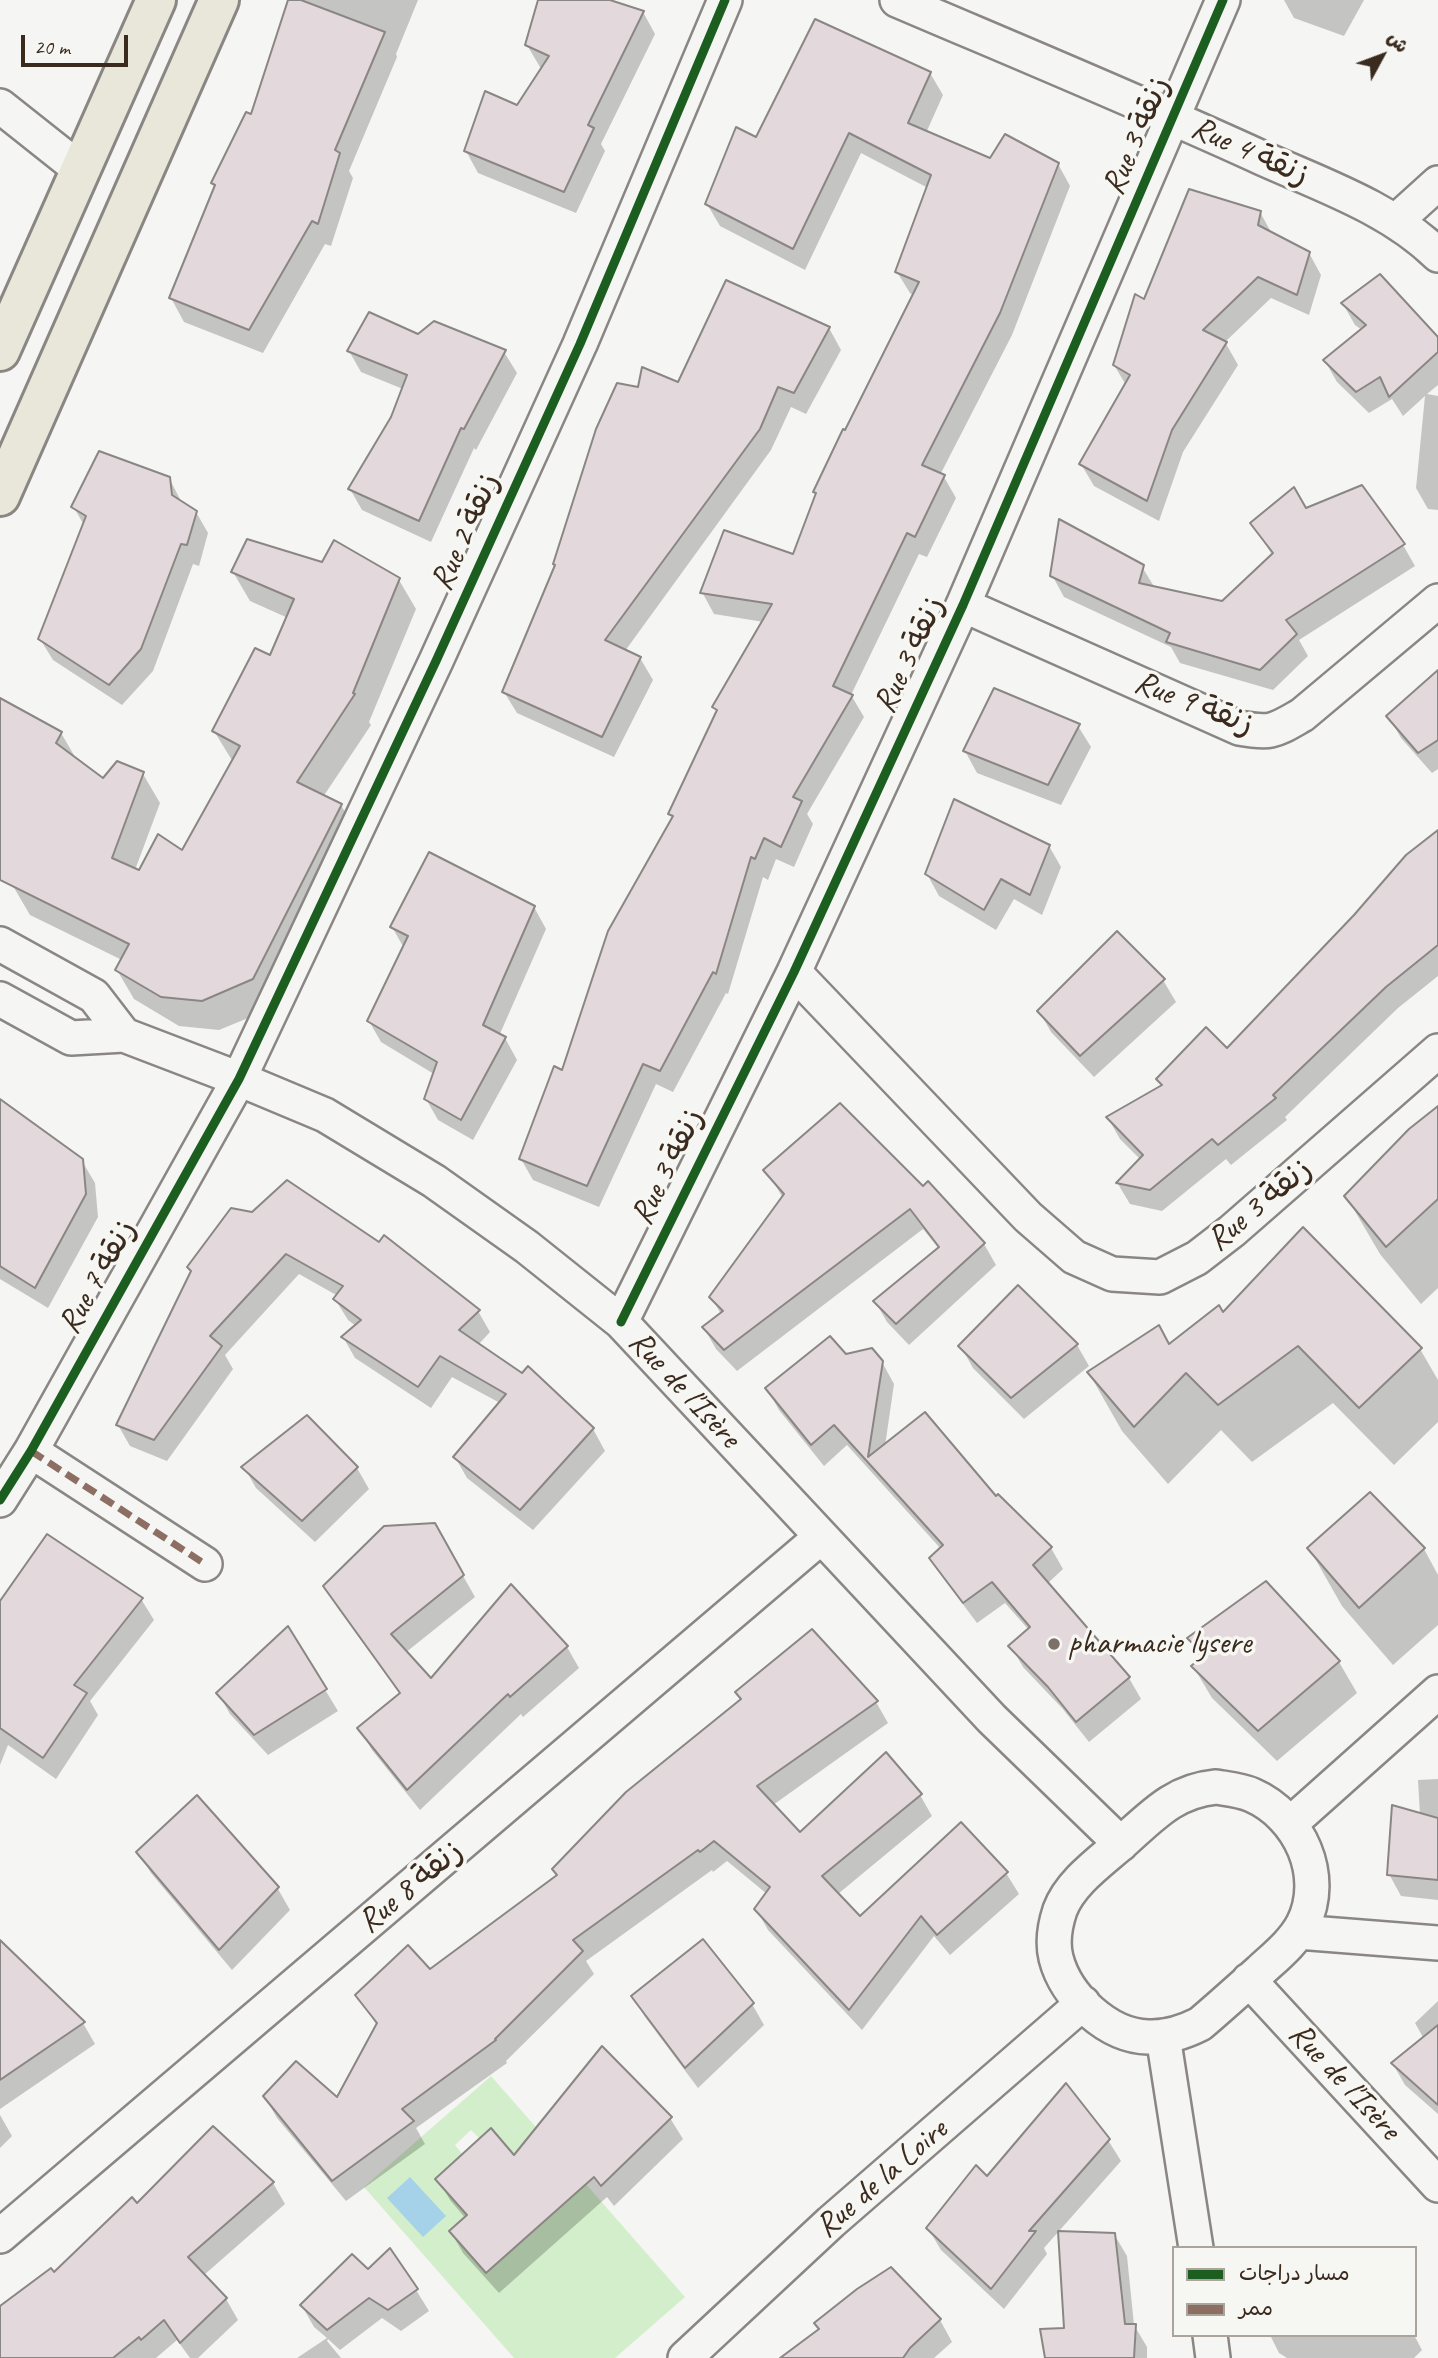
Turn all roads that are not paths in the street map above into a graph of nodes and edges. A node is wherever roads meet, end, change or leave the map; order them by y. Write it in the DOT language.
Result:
graph roads {
  1 [pos="156,0"];
  2 [pos="219,0"];
  3 [pos="725,0"];
  4 [pos="897,0"];
  5 [pos="1223,0"];
  6 [pos="0,106"];
  7 [pos="1174,118"];
  8 [pos="82,171"];
  9 [pos="1438,183"];
  10 [pos="1396,221"];
  11 [pos="1438,255"];
  12 [pos="0,351"];
  13 [pos="0,496"];
  14 [pos="1438,601"];
  15 [pos="963,605"];
  16 [pos="0,944"];
  17 [pos="794,972"];
  18 [pos="0,999"];
  19 [pos="124,1035"];
  20 [pos="1438,1051"];
  21 [pos="239,1079"];
  22 [pos="621,1322"];
  23 [pos="31,1451"];
  24 [pos="0,1500"];
  25 [pos="821,1537"];
  26 [pos="205,1564"];
  27 [pos="1438,1692"];
  28 [pos="1290,1824"];
  29 [pos="1121,1844"];
  30 [pos="1298,1932"];
  31 [pos="1438,1943"];
  32 [pos="1250,1980"];
  33 [pos="1083,2003"];
  34 [pos="1163,2036"];
  35 [pos="1438,2185"];
  36 [pos="0,2236"];
  37 [pos="1196,2246"];
  38 [pos="1210,2337"];
  39 [pos="685,2358"];
  40 [pos="1213,2358"];
  1 -- 8 [label="main road"];
  2 -- 13 [label="main road"];
  3 -- 21 [label="street, Rue 2 زنقة"];
  4 -- 7 [label="street, Rue 4 زنقة"];
  5 -- 7 [label="street, Rue 3 زنقة"];
  6 -- 8 [label="street"];
  7 -- 10 [label="street, Rue 4 زنقة"];
  7 -- 15 [label="street, Rue 3 زنقة"];
  8 -- 12 [label="main road"];
  9 -- 10 [label="street"];
  10 -- 11 [label="street, Rue 4 زنقة"];
  14 -- 15 [label="street, Rue 9 زنقة"];
  15 -- 17 [label="street, Rue 3 زنقة"];
  16 -- 19 [label="street"];
  17 -- 20 [label="street, Rue 3 زنقة"];
  17 -- 22 [label="street, Rue 3 زنقة"];
  18 -- 19 [label="street, Rue de l'Isère"];
  19 -- 21 [label="street, Rue de l'Isère"];
  21 -- 22 [label="street, Rue de l'Isère"];
  21 -- 23 [label="street, Rue 7 زنقة"];
  22 -- 25 [label="street, Rue de l'Isère"];
  23 -- 24 [label="street, Rue 7 زنقة"];
  23 -- 26 [label="street"];
  25 -- 29 [label="street, Rue de l'Isère"];
  25 -- 36 [label="street, Rue 8 زنقة"];
  27 -- 28 [label="street"];
  28 -- 29 [label="street"];
  28 -- 30 [label="street"];
  29 -- 33 [label="street"];
  30 -- 31 [label="street"];
  30 -- 32 [label="street"];
  32 -- 34 [label="street"];
  32 -- 35 [label="street, Rue de l'Isère"];
  33 -- 34 [label="street"];
  33 -- 39 [label="street, Rue de la Loire"];
  34 -- 37 [label="street"];
  38 -- 40 [label="street"];
}
